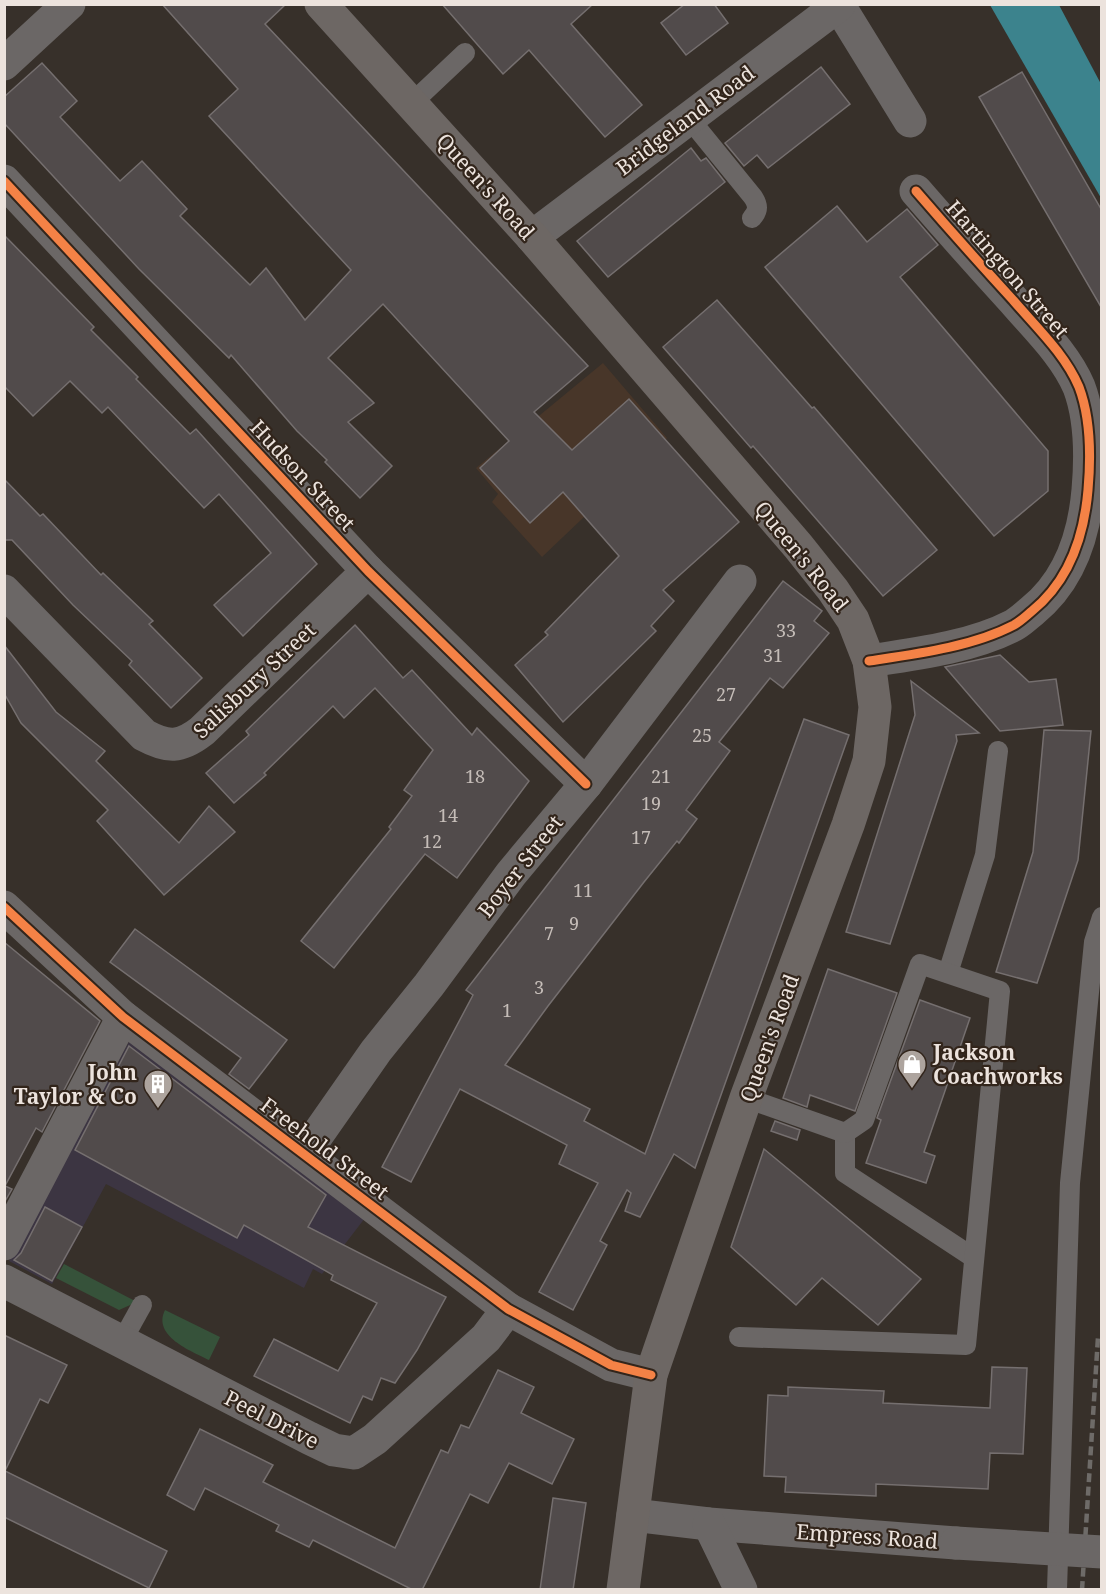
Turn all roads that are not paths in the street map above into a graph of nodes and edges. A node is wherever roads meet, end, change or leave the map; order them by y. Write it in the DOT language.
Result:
graph roads {
  1 [pos="69,4"];
  2 [pos="321,4"];
  3 [pos="838,5"];
  4 [pos="465,53"];
  5 [pos="4,64"];
  6 [pos="412,103"];
  7 [pos="688,117"];
  8 [pos="910,121"];
  9 [pos="4,181"];
  10 [pos="916,191"];
  11 [pos="752,218"];
  12 [pos="532,237"];
  13 [pos="368,572"];
  14 [pos="740,581"];
  15 [pos="4,591"];
  16 [pos="869,662"];
  17 [pos="998,751"];
  18 [pos="586,784"];
  19 [pos="4,907"];
  20 [pos="1101,917"];
  21 [pos="948,973"];
  22 [pos="123,1017"];
  23 [pos="746,1098"];
  24 [pos="846,1133"];
  25 [pos="304,1154"];
  26 [pos="4,1244"];
  27 [pos="975,1258"];
  28 [pos="4,1281"];
  29 [pos="142,1305"];
  30 [pos="508,1309"];
  31 [pos="739,1337"];
  32 [pos="122,1341"];
  33 [pos="651,1375"];
  34 [pos="633,1515"];
  35 [pos="709,1524"];
  36 [pos="1101,1552"];
  37 [pos="623,1590"];
  38 [pos="741,1590"];
  39 [pos="1058,1590"];
  1 -- 5 [label="street"];
  2 -- 6 [label="main road, Queen's Road"];
  3 -- 7 [label="street, Bridgeland Road"];
  3 -- 8 [label="street"];
  4 -- 6 [label="lane"];
  6 -- 12 [label="main road, Queen's Road"];
  7 -- 11 [label="lane"];
  7 -- 12 [label="street, Bridgeland Road"];
  9 -- 13 [label="street, Hudson Street"];
  10 -- 16 [label="street, Hartington Street"];
  12 -- 16 [label="main road, Queen's Road"];
  13 -- 15 [label="street, Salisbury Street"];
  13 -- 18 [label="street, Hudson Street"];
  14 -- 18 [label="street, Boyer Street"];
  16 -- 23 [label="main road, Queen's Road"];
  17 -- 21 [label="lane"];
  18 -- 25 [label="street, Boyer Street"];
  19 -- 22 [label="street, Freehold Street"];
  20 -- 39 [label="lane"];
  21 -- 24 [label="lane"];
  21 -- 27 [label="lane"];
  22 -- 25 [label="street, Freehold Street"];
  22 -- 26 [label="street"];
  23 -- 24 [label="lane"];
  23 -- 33 [label="main road, Queen's Road"];
  24 -- 27 [label="lane"];
  25 -- 30 [label="street, Freehold Street"];
  27 -- 31 [label="lane"];
  28 -- 32 [label="street, Peel Drive"];
  29 -- 32 [label="lane"];
  30 -- 32 [label="street, Peel Drive"];
  30 -- 33 [label="street, Freehold Street"];
  33 -- 34 [label="main road, Queen's Road"];
  34 -- 35 [label="street, Empress Road"];
  34 -- 37 [label="main road, Queen's Road"];
  35 -- 36 [label="street, Empress Road, bridge"];
  35 -- 38 [label="street"];
}
